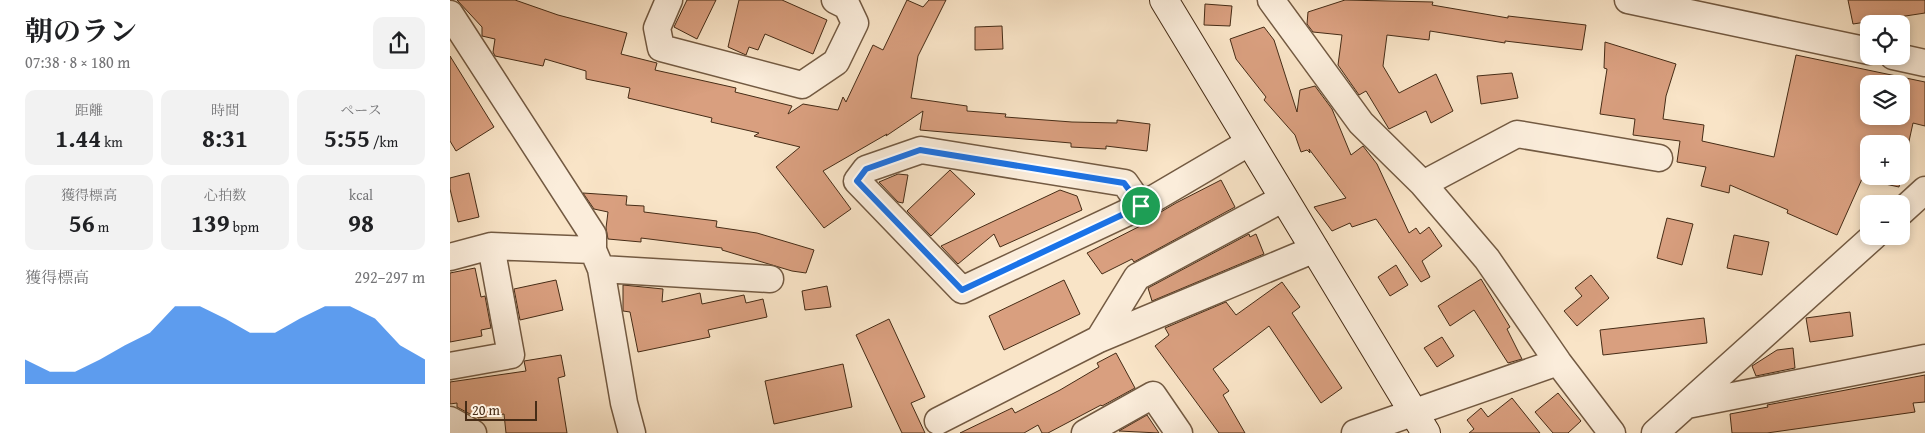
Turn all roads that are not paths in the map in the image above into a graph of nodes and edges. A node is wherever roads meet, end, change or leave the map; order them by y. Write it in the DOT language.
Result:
graph roads {
  1 [pos="669,0"];
  2 [pos="835,0"];
  3 [pos="1164,0"];
  4 [pos="1271,0"];
  5 [pos="1628,0"];
  6 [pos="450,14"];
  7 [pos="1860,49"];
  8 [pos="1910,60"];
  9 [pos="1925,63"];
  10 [pos="1250,142"];
  11 [pos="1659,158"];
  12 [pos="1423,184"];
  13 [pos="1925,190"];
  14 [pos="1284,198"];
  15 [pos="1141,206"];
  16 [pos="1910,210"];
  17 [pos="1864,245"];
  18 [pos="492,246"];
  19 [pos="1315,249"];
  20 [pos="450,257"];
  21 [pos="597,259"];
  22 [pos="770,280"];
  23 [pos="1099,339"];
  24 [pos="1925,358"];
  25 [pos="1558,362"];
  26 [pos="450,366"];
  27 [pos="1686,405"];
  28 [pos="450,420"];
  29 [pos="938,421"];
  30 [pos="1420,423"];
  31 [pos="474,433"];
  32 [pos="632,433"];
  33 [pos="1085,433"];
  34 [pos="1179,433"];
  35 [pos="1355,433"];
  36 [pos="1612,433"];
  37 [pos="1655,433"];
  1 -- 2 [label="street"];
  3 -- 10 [label="street"];
  4 -- 12 [label="street"];
  5 -- 7 [label="street"];
  6 -- 21 [label="street"];
  8 -- 9 [label="street"];
  10 -- 14 [label="street"];
  10 -- 15 [label="street"];
  11 -- 12 [label="street"];
  12 -- 25 [label="street"];
  13 -- 16 [label="street"];
  14 -- 19 [label="street"];
  14 -- 23 [label="street"];
  15 -- 15 [label="street"];
  17 -- 27 [label="street"];
  18 -- 20 [label="street"];
  18 -- 21 [label="street"];
  18 -- 26 [label="street"];
  19 -- 23 [label="street"];
  19 -- 30 [label="street"];
  21 -- 22 [label="street"];
  21 -- 32 [label="street"];
  23 -- 29 [label="street"];
  24 -- 27 [label="street"];
  25 -- 30 [label="street"];
  25 -- 36 [label="street"];
  27 -- 37 [label="street"];
  28 -- 31 [label="street"];
  30 -- 35 [label="street"];
  33 -- 34 [label="street"];
}
